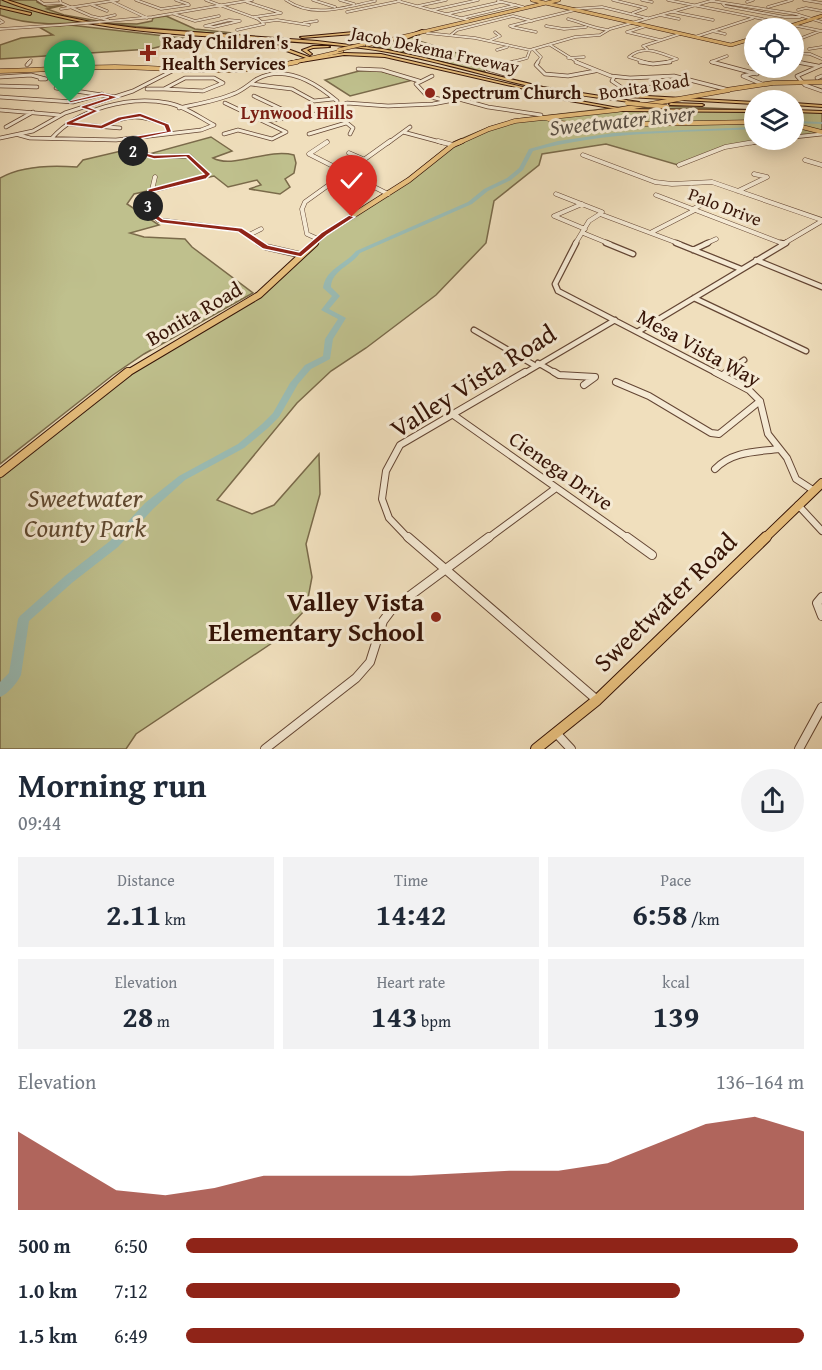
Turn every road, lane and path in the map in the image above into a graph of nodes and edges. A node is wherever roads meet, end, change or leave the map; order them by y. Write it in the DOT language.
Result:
graph roads {
  1 [pos="4,0"];
  2 [pos="14,0"];
  3 [pos="22,0"];
  4 [pos="38,0"];
  5 [pos="118,0"];
  6 [pos="136,0"];
  7 [pos="153,0"];
  8 [pos="177,0"];
  9 [pos="208,0"];
  10 [pos="213,0"];
  11 [pos="252,0"];
  12 [pos="286,0"];
  13 [pos="314,0"];
  14 [pos="340,0"];
  15 [pos="370,0"];
  16 [pos="404,0"];
  17 [pos="446,0"];
  18 [pos="478,0"];
  19 [pos="495,0"];
  20 [pos="532,0"];
  21 [pos="559,0"];
  22 [pos="613,0"];
  23 [pos="642,0"];
  24 [pos="668,0"];
  25 [pos="699,0"];
  26 [pos="713,0"];
  27 [pos="753,0"];
  28 [pos="792,0"];
  29 [pos="804,0"];
  30 [pos="111,1"];
  31 [pos="245,1"];
  32 [pos="375,1"];
  33 [pos="398,1"];
  34 [pos="646,1"];
  35 [pos="652,1"];
  36 [pos="61,2"];
  37 [pos="142,2"];
  38 [pos="172,2"];
  39 [pos="501,2"];
  40 [pos="708,2"];
  41 [pos="747,2"];
  42 [pos="546,3"];
  43 [pos="722,3"];
  44 [pos="822,3"];
  45 [pos="50,4"];
  46 [pos="91,4"];
  47 [pos="385,4"];
  48 [pos="0,5"];
  49 [pos="189,5"];
  50 [pos="222,5"];
  51 [pos="356,5"];
  52 [pos="516,5"];
  53 [pos="695,5"];
  54 [pos="28,6"];
  55 [pos="54,6"];
  56 [pos="416,6"];
  57 [pos="71,7"];
  58 [pos="523,7"];
  59 [pos="340,8"];
  60 [pos="765,8"];
  61 [pos="61,9"];
  62 [pos="201,9"];
  63 [pos="431,10"];
  64 [pos="574,10"];
  65 [pos="798,10"];
  66 [pos="81,11"];
  67 [pos="107,11"];
  68 [pos="822,11"];
  69 [pos="347,12"];
  70 [pos="672,12"];
  71 [pos="72,13"];
  72 [pos="631,13"];
  73 [pos="173,14"];
  74 [pos="446,14"];
  75 [pos="115,15"];
  76 [pos="659,15"];
  77 [pos="219,16"];
  78 [pos="513,16"];
  79 [pos="553,16"];
  80 [pos="822,16"];
  81 [pos="57,17"];
  82 [pos="252,17"];
  83 [pos="755,17"];
  84 [pos="800,17"];
  85 [pos="102,18"];
  86 [pos="147,18"];
  87 [pos="461,18"];
  88 [pos="562,18"];
  89 [pos="649,18"];
  90 [pos="760,18"];
  91 [pos="568,19"];
  92 [pos="679,19"];
  93 [pos="468,20"];
  94 [pos="713,20"];
  95 [pos="811,20"];
  96 [pos="108,21"];
  97 [pos="240,21"];
  98 [pos="317,21"];
  99 [pos="532,21"];
  100 [pos="262,22"];
  101 [pos="475,22"];
  102 [pos="804,22"];
  103 [pos="822,22"];
  104 [pos="631,23"];
  105 [pos="483,24"];
  106 [pos="646,26"];
  107 [pos="254,27"];
  108 [pos="551,27"];
  109 [pos="586,27"];
  110 [pos="804,27"];
  111 [pos="0,29"];
  112 [pos="237,30"];
  113 [pos="608,30"];
  114 [pos="712,31"];
  115 [pos="822,31"];
  116 [pos="425,32"];
  117 [pos="495,32"];
  118 [pos="536,32"];
  119 [pos="680,34"];
  120 [pos="725,34"];
  121 [pos="451,35"];
  122 [pos="174,36"];
  123 [pos="237,37"];
  124 [pos="695,37"];
  125 [pos="804,37"];
  126 [pos="231,40"];
  127 [pos="660,40"];
  128 [pos="380,41"];
  129 [pos="488,41"];
  130 [pos="744,41"];
  131 [pos="550,45"];
  132 [pos="509,46"];
  133 [pos="822,47"];
  134 [pos="647,49"];
  135 [pos="808,49"];
  136 [pos="341,50"];
  137 [pos="382,50"];
  138 [pos="497,50"];
  139 [pos="531,50"];
  140 [pos="327,52"];
  141 [pos="804,54"];
  142 [pos="727,56"];
  143 [pos="584,57"];
  144 [pos="308,58"];
  145 [pos="568,58"];
  146 [pos="59,59"];
  147 [pos="822,59"];
  148 [pos="31,60"];
  149 [pos="404,60"];
  150 [pos="289,63"];
  151 [pos="804,63"];
  152 [pos="54,64"];
  153 [pos="447,64"];
  154 [pos="27,65"];
  155 [pos="821,67"];
  156 [pos="175,69"];
  157 [pos="358,69"];
  158 [pos="0,70"];
  159 [pos="597,71"];
  160 [pos="744,71"];
  161 [pos="29,75"];
  162 [pos="508,75"];
  163 [pos="432,76"];
  164 [pos="468,76"];
  165 [pos="822,76"];
  166 [pos="0,77"];
  167 [pos="614,77"];
  168 [pos="42,78"];
  169 [pos="748,78"];
  170 [pos="817,78"];
  171 [pos="24,80"];
  172 [pos="273,81"];
  173 [pos="419,81"];
  174 [pos="801,81"];
  175 [pos="822,82"];
  176 [pos="150,84"];
  177 [pos="250,84"];
  178 [pos="529,84"];
  179 [pos="762,84"];
  180 [pos="267,85"];
  181 [pos="0,86"];
  182 [pos="168,86"];
  183 [pos="37,87"];
  184 [pos="656,87"];
  185 [pos="56,88"];
  186 [pos="147,89"];
  187 [pos="164,89"];
  188 [pos="729,90"];
  189 [pos="822,91"];
  190 [pos="102,94"];
  191 [pos="707,95"];
  192 [pos="0,96"];
  193 [pos="254,96"];
  194 [pos="116,97"];
  195 [pos="663,97"];
  196 [pos="578,98"];
  197 [pos="677,98"];
  198 [pos="685,99"];
  199 [pos="447,101"];
  200 [pos="710,102"];
  201 [pos="670,103"];
  202 [pos="225,104"];
  203 [pos="744,106"];
  204 [pos="83,107"];
  205 [pos="744,107"];
  206 [pos="744,107"];
  207 [pos="179,108"];
  208 [pos="624,108"];
  209 [pos="804,108"];
  210 [pos="822,108"];
  211 [pos="330,109"];
  212 [pos="1,110"];
  213 [pos="804,110"];
  214 [pos="96,111"];
  215 [pos="33,112"];
  216 [pos="59,115"];
  217 [pos="544,116"];
  218 [pos="283,117"];
  219 [pos="265,121"];
  220 [pos="744,121"];
  221 [pos="68,123"];
  222 [pos="346,123"];
  223 [pos="6,127"];
  224 [pos="102,127"];
  225 [pos="410,127"];
  226 [pos="804,127"];
  227 [pos="120,128"];
  228 [pos="169,132"];
  229 [pos="403,132"];
  230 [pos="822,133"];
  231 [pos="224,134"];
  232 [pos="309,134"];
  233 [pos="350,134"];
  234 [pos="19,135"];
  235 [pos="804,136"];
  236 [pos="0,138"];
  237 [pos="52,138"];
  238 [pos="126,139"];
  239 [pos="327,142"];
  240 [pos="451,144"];
  241 [pos="744,144"];
  242 [pos="349,153"];
  243 [pos="583,155"];
  244 [pos="363,159"];
  245 [pos="805,160"];
  246 [pos="679,165"];
  247 [pos="822,165"];
  248 [pos="344,172"];
  249 [pos="754,174"];
  250 [pos="155,177"];
  251 [pos="152,190"];
  252 [pos="738,191"];
  253 [pos="388,194"];
  254 [pos="556,194"];
  255 [pos="656,195"];
  256 [pos="708,201"];
  257 [pos="582,204"];
  258 [pos="694,210"];
  259 [pos="608,215"];
  260 [pos="822,220"];
  261 [pos="812,227"];
  262 [pos="261,229"];
  263 [pos="584,231"];
  264 [pos="822,231"];
  265 [pos="652,232"];
  266 [pos="249,235"];
  267 [pos="318,239"];
  268 [pos="716,239"];
  269 [pos="784,244"];
  270 [pos="693,250"];
  271 [pos="633,254"];
  272 [pos="301,255"];
  273 [pos="756,260"];
  274 [pos="741,269"];
  275 [pos="822,287"];
  276 [pos="558,291"];
  277 [pos="694,298"];
  278 [pos="615,320"];
  279 [pos="474,330"];
  280 [pos="639,332"];
  281 [pos="806,351"];
  282 [pos="744,360"];
  283 [pos="536,364"];
  284 [pos="723,375"];
  285 [pos="616,382"];
  286 [pos="584,385"];
  287 [pos="760,401"];
  288 [pos="452,414"];
  289 [pos="780,449"];
  290 [pos="715,469"];
  291 [pos="0,473"];
  292 [pos="822,483"];
  293 [pos="556,488"];
  294 [pos="813,490"];
  295 [pos="798,505"];
  296 [pos="822,531"];
  297 [pos="652,555"];
  298 [pos="447,569"];
  299 [pos="822,597"];
  300 [pos="822,616"];
  301 [pos="597,700"];
  302 [pos="822,707"];
  303 [pos="557,734"];
  304 [pos="265,749"];
  305 [pos="536,749"];
  306 [pos="571,749"];
  307 [pos="799,749"];
  1 -- 81 [label="highway, Jacob Dekema Freeway"];
  2 -- 54 [label="highway"];
  3 -- 54 [label="highway"];
  4 -- 45 [label="street"];
  5 -- 30 [label="street"];
  6 -- 37 [label="street"];
  7 -- 37 [label="street"];
  8 -- 38 [label="street"];
  8 -- 49 [label="street"];
  9 -- 10 [label="street"];
  9 -- 50 [label="street"];
  11 -- 31 [label="street"];
  12 -- 59 [label="street"];
  13 -- 59 [label="street"];
  14 -- 51 [label="street"];
  15 -- 32 [label="street"];
  16 -- 33 [label="street"];
  17 -- 56 [label="street"];
  18 -- 63 [label="street"];
  19 -- 39 [label="street"];
  20 -- 42 [label="main road"];
  21 -- 42 [label="main road"];
  22 -- 72 [label="street"];
  23 -- 34 [label="street"];
  24 -- 53 [label="street"];
  25 -- 40 [label="street"];
  26 -- 40 [label="street"];
  26 -- 43 [label="street"];
  27 -- 41 [label="street"];
  28 -- 60 [label="street"];
  29 -- 44 [label="street"];
  30 -- 46 [label="street"];
  30 -- 86 [label="street"];
  31 -- 50 [label="street"];
  31 -- 82 [label="street"];
  32 -- 47 [label="street"];
  32 -- 51 [label="street"];
  33 -- 47 [label="street"];
  33 -- 56 [label="street"];
  34 -- 35 [label="street"];
  36 -- 45 [label="street"];
  36 -- 57 [label="street"];
  37 -- 49 [label="street"];
  39 -- 52 [label="street"];
  39 -- 74 [label="street"];
  40 -- 53 [label="street"];
  42 -- 64 [label="main road"];
  42 -- 116 [label="main road"];
  43 -- 60 [label="street"];
  43 -- 84 [label="street"];
  45 -- 55 [label="street"];
  46 -- 57 [label="street"];
  46 -- 67 [label="street"];
  47 -- 69 [label="street"];
  48 -- 122 [label="highway, Jacob Dekema Freeway"];
  49 -- 62 [label="street"];
  50 -- 62 [label="street"];
  50 -- 82 [label="street"];
  51 -- 59 [label="street"];
  52 -- 58 [label="street"];
  52 -- 87 [label="street"];
  53 -- 70 [label="street"];
  53 -- 83 [label="street"];
  54 -- 81 [label="highway"];
  56 -- 63 [label="street"];
  57 -- 61 [label="street"];
  57 -- 66 [label="street"];
  60 -- 84 [label="street"];
  62 -- 73 [label="street"];
  63 -- 74 [label="street"];
  64 -- 72 [label="street"];
  64 -- 79 [label="street"];
  64 -- 104 [label="main road"];
  65 -- 68 [label="street"];
  66 -- 71 [label="street"];
  66 -- 85 [label="street"];
  70 -- 76 [label="street"];
  70 -- 94 [label="street"];
  72 -- 89 [label="street"];
  73 -- 77 [label="street"];
  73 -- 86 [label="street"];
  74 -- 87 [label="street"];
  75 -- 85 [label="street"];
  76 -- 89 [label="street"];
  76 -- 92 [label="street"];
  78 -- 99 [label="street"];
  78 -- 105 [label="street"];
  79 -- 88 [label="street"];
  79 -- 99 [label="street"];
  80 -- 95 [label="main road"];
  81 -- 123 [label="highway, Jacob Dekema Freeway"];
  82 -- 100 [label="street"];
  83 -- 90 [label="street"];
  83 -- 114 [label="street"];
  84 -- 95 [label="street"];
  85 -- 96 [label="street"];
  86 -- 96 [label="street"];
  87 -- 93 [label="street"];
  89 -- 104 [label="street"];
  91 -- 109 [label="street"];
  95 -- 102 [label="main road"];
  95 -- 103 [label="street"];
  96 -- 111 [label="street, bridge"];
  97 -- 97 [label="street"];
  97 -- 107 [label="street"];
  98 -- 100 [label="street"];
  99 -- 118 [label="street"];
  100 -- 107 [label="street"];
  101 -- 105 [label="street"];
  104 -- 106 [label="main road"];
  104 -- 113 [label="street"];
  105 -- 121 [label="street"];
  106 -- 119 [label="main road"];
  106 -- 127 [label="street"];
  107 -- 112 [label="street"];
  108 -- 109 [label="street"];
  109 -- 113 [label="street"];
  110 -- 115 [label="street"];
  113 -- 131 [label="street"];
  114 -- 120 [label="street"];
  114 -- 124 [label="street"];
  115 -- 125 [label="street"];
  116 -- 121 [label="street"];
  116 -- 128 [label="main road"];
  116 -- 153 [label="highway"];
  117 -- 129 [label="street"];
  119 -- 124 [label="main road"];
  119 -- 127 [label="street"];
  121 -- 129 [label="street"];
  122 -- 126 [label="highway"];
  122 -- 196 [label="highway, Jacob Dekema Freeway"];
  123 -- 128 [label="highway"];
  123 -- 137 [label="highway, Jacob Dekema Freeway"];
  124 -- 130 [label="main road"];
  126 -- 136 [label="highway"];
  126 -- 144 [label="highway"];
  127 -- 134 [label="street"];
  128 -- 136 [label="main road, bridge"];
  128 -- 137 [label="highway"];
  129 -- 132 [label="street"];
  131 -- 139 [label="street"];
  131 -- 145 [label="street"];
  132 -- 138 [label="street"];
  132 -- 139 [label="street"];
  133 -- 135 [label="street"];
  134 -- 134 [label="street"];
  136 -- 140 [label="main road"];
  136 -- 140 [label="highway"];
  136 -- 144 [label="main road"];
  136 -- 149 [label="highway"];
  137 -- 153 [label="highway, Jacob Dekema Freeway"];
  139 -- 159 [label="street"];
  139 -- 162 [label="street"];
  140 -- 144 [label="main road"];
  141 -- 147 [label="street"];
  142 -- 160 [label="street"];
  143 -- 145 [label="street"];
  144 -- 150 [label="main road"];
  144 -- 156 [label="main road"];
  145 -- 159 [label="street"];
  146 -- 152 [label="street"];
  148 -- 154 [label="street"];
  149 -- 150 [label="highway"];
  149 -- 164 [label="highway"];
  150 -- 156 [label="main road"];
  151 -- 155 [label="street"];
  153 -- 178 [label="highway, Jacob Dekema Freeway"];
  155 -- 174 [label="street"];
  156 -- 158 [label="main road"];
  156 -- 176 [label="street"];
  157 -- 173 [label="street"];
  159 -- 167 [label="street"];
  161 -- 166 [label="street"];
  161 -- 168 [label="street"];
  161 -- 171 [label="street"];
  163 -- 173 [label="street"];
  164 -- 196 [label="highway"];
  164 -- 208 [label="highway"];
  165 -- 170 [label="street"];
  167 -- 184 [label="street"];
  167 -- 188 [label="street"];
  169 -- 179 [label="street"];
  172 -- 180 [label="street"];
  173 -- 199 [label="street"];
  174 -- 175 [label="main road, Bonita Road"];
  174 -- 179 [label="main road, Bonita Road"];
  174 -- 189 [label="street"];
  176 -- 182 [label="street"];
  176 -- 194 [label="street"];
  177 -- 180 [label="street"];
  177 -- 180 [label="street"];
  177 -- 207 [label="street"];
  178 -- 195 [label="highway"];
  178 -- 201 [label="highway, Jacob Dekema Freeway, bridge"];
  179 -- 188 [label="main road, Bonita Road"];
  181 -- 183 [label="street"];
  182 -- 187 [label="street"];
  182 -- 187 [label="street"];
  185 -- 190 [label="street"];
  186 -- 187 [label="street"];
  188 -- 191 [label="main road, Bonita Road"];
  188 -- 197 [label="main road, Bonita Road"];
  190 -- 192 [label="street"];
  190 -- 194 [label="street"];
  191 -- 198 [label="main road, Bonita Road"];
  191 -- 200 [label="highway"];
  193 -- 218 [label="street"];
  194 -- 204 [label="street"];
  195 -- 197 [label="highway"];
  195 -- 201 [label="highway"];
  196 -- 208 [label="highway, Jacob Dekema Freeway"];
  197 -- 198 [label="highway"];
  197 -- 201 [label="main road, Bonita Road"];
  198 -- 200 [label="highway"];
  198 -- 201 [label="main road, Bonita Road"];
  199 -- 211 [label="street"];
  199 -- 217 [label="street"];
  200 -- 203 [label="highway"];
  201 -- 206 [label="highway, Jacob Dekema Freeway"];
  201 -- 208 [label="highway, Jacob Dekema Freeway, bridge"];
  201 -- 208 [label="main road, Bonita Road"];
  202 -- 219 [label="street"];
  204 -- 214 [label="street"];
  204 -- 216 [label="street"];
  205 -- 208 [label="highway"];
  207 -- 214 [label="street"];
  207 -- 228 [label="street"];
  208 -- 217 [label="main road, Bonita Road"];
  209 -- 210 [label="highway"];
  210 -- 213 [label="highway"];
  211 -- 218 [label="street"];
  211 -- 222 [label="street"];
  212 -- 215 [label="street"];
  214 -- 221 [label="street"];
  215 -- 216 [label="street"];
  215 -- 223 [label="street"];
  216 -- 234 [label="street"];
  217 -- 220 [label="main road"];
  217 -- 240 [label="main road, Bonita Road"];
  218 -- 219 [label="street"];
  219 -- 231 [label="street"];
  221 -- 224 [label="street"];
  221 -- 237 [label="street"];
  222 -- 232 [label="street"];
  222 -- 233 [label="street"];
  224 -- 227 [label="street"];
  224 -- 228 [label="street"];
  225 -- 229 [label="street"];
  226 -- 230 [label="main road"];
  228 -- 238 [label="street"];
  229 -- 240 [label="street"];
  229 -- 244 [label="street"];
  230 -- 235 [label="street"];
  234 -- 236 [label="street"];
  234 -- 237 [label="street"];
  237 -- 238 [label="street"];
  238 -- 251 [label="street"];
  239 -- 248 [label="street"];
  240 -- 253 [label="main road, Bonita Road"];
  241 -- 246 [label="street"];
  242 -- 244 [label="street"];
  243 -- 252 [label="street"];
  244 -- 248 [label="street"];
  245 -- 247 [label="street"];
  248 -- 253 [label="street"];
  248 -- 267 [label="street"];
  249 -- 252 [label="street"];
  250 -- 251 [label="street"];
  251 -- 266 [label="street"];
  252 -- 260 [label="street"];
  253 -- 267 [label="main road, Bonita Road"];
  254 -- 257 [label="street"];
  255 -- 258 [label="street, Palo Drive"];
  256 -- 258 [label="street"];
  257 -- 259 [label="street"];
  257 -- 263 [label="street"];
  258 -- 265 [label="street"];
  258 -- 269 [label="street, Palo Drive"];
  259 -- 263 [label="street"];
  259 -- 265 [label="street"];
  260 -- 261 [label="street"];
  261 -- 264 [label="street"];
  261 -- 269 [label="street"];
  262 -- 266 [label="street"];
  263 -- 271 [label="street"];
  263 -- 276 [label="street"];
  265 -- 270 [label="street"];
  266 -- 272 [label="street"];
  267 -- 272 [label="main road, Bonita Road"];
  268 -- 270 [label="street"];
  269 -- 273 [label="street"];
  270 -- 274 [label="street"];
  272 -- 291 [label="main road, Bonita Road"];
  273 -- 274 [label="street"];
  273 -- 275 [label="street"];
  274 -- 277 [label="street"];
  276 -- 278 [label="street, Mesa Vista Way"];
  277 -- 280 [label="street"];
  277 -- 281 [label="street"];
  278 -- 280 [label="street, Mesa Vista Way"];
  278 -- 283 [label="street, Valley Vista Road"];
  279 -- 283 [label="street"];
  280 -- 284 [label="street, Mesa Vista Way"];
  282 -- 284 [label="street"];
  283 -- 286 [label="street"];
  283 -- 288 [label="street, Valley Vista Road"];
  284 -- 287 [label="street, Mesa Vista Way"];
  285 -- 287 [label="street"];
  287 -- 289 [label="street, Mesa Vista Way"];
  288 -- 293 [label="street, Cienega Drive"];
  288 -- 298 [label="street, Valley Vista Road"];
  289 -- 290 [label="street"];
  289 -- 294 [label="street, Mesa Vista Way"];
  292 -- 294 [label="main road, Sweetwater Road"];
  293 -- 297 [label="street, Cienega Drive"];
  293 -- 298 [label="street"];
  294 -- 295 [label="main road, Sweetwater Road"];
  295 -- 296 [label="street"];
  295 -- 301 [label="main road, Sweetwater Road"];
  298 -- 301 [label="street, Valley Vista Road"];
  298 -- 304 [label="street"];
  299 -- 300 [label="street"];
  301 -- 303 [label="main road, Sweetwater Road"];
  302 -- 307 [label="street"];
  303 -- 305 [label="main road, Sweetwater Road"];
  303 -- 306 [label="street"];
}
